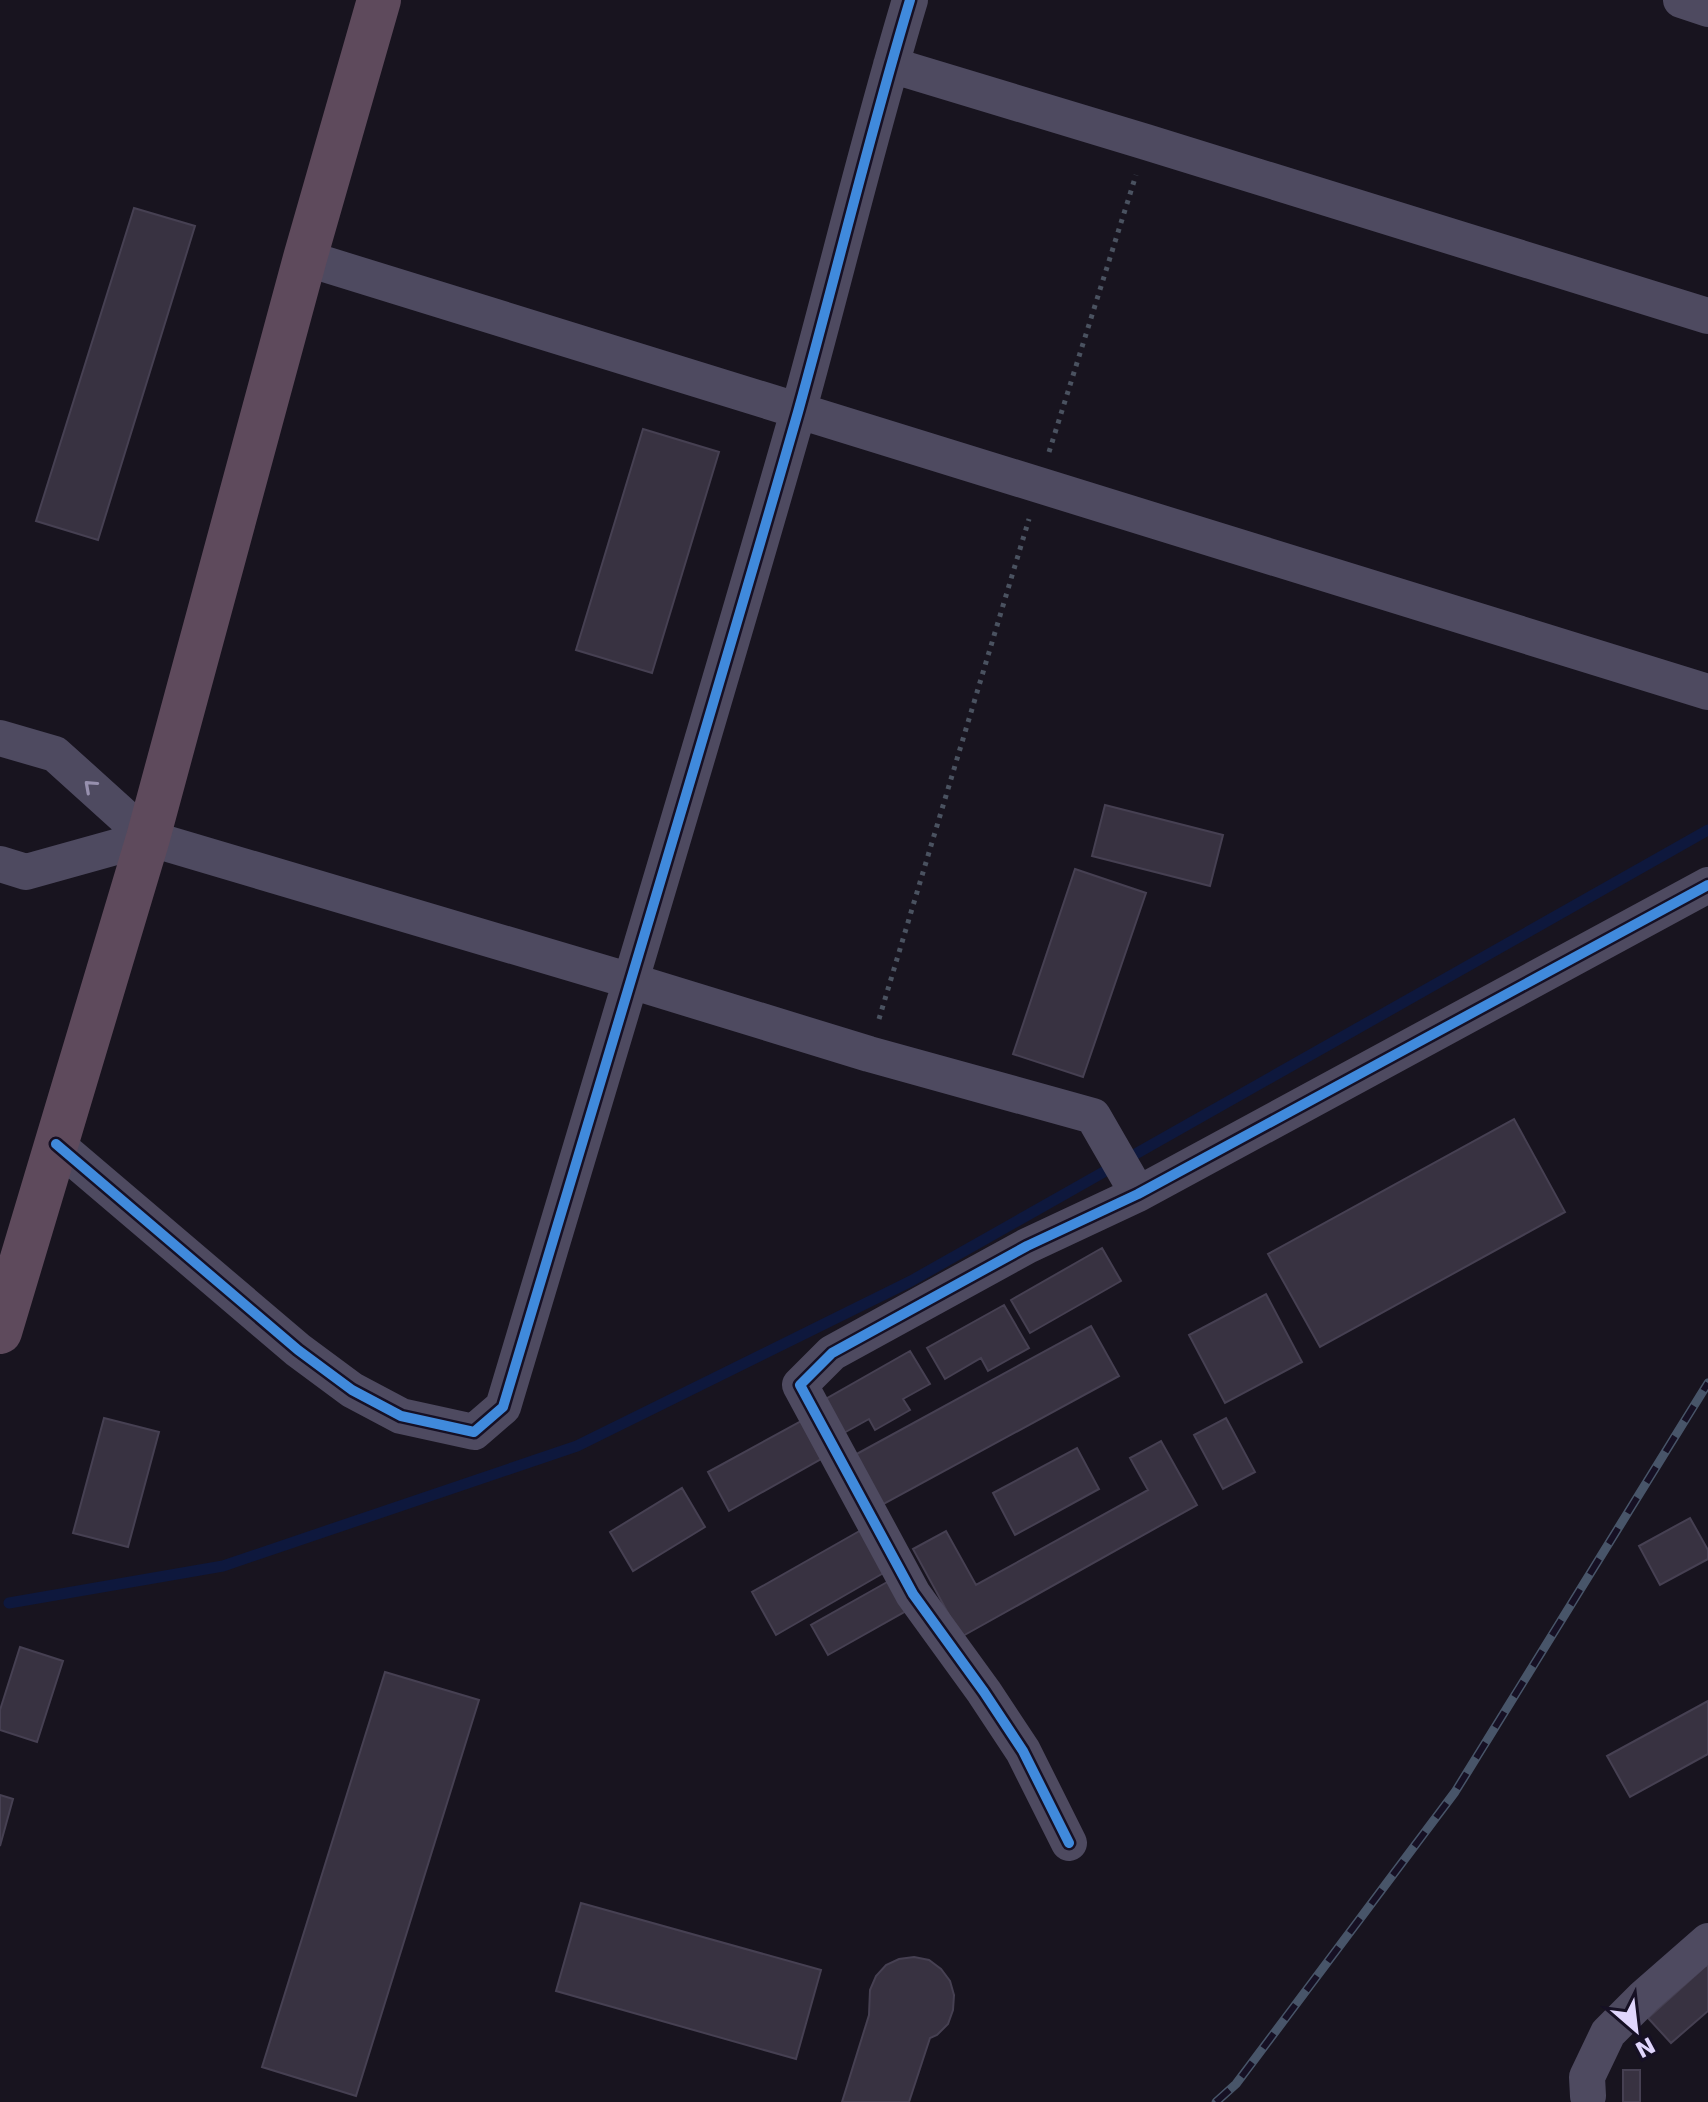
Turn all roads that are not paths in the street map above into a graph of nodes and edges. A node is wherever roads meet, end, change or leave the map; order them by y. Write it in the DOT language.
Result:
graph roads {
  1 [pos="379,0"];
  2 [pos="910,0"];
  3 [pos="1681,0"];
  4 [pos="1708,9"];
  5 [pos="891,65"];
  6 [pos="305,258"];
  7 [pos="1708,316"];
  8 [pos="798,410"];
  9 [pos="1708,692"];
  10 [pos="0,738"];
  11 [pos="148,838"];
  12 [pos="0,864"];
  13 [pos="1708,885"];
  14 [pos="631,981"];
  15 [pos="56,1144"];
  16 [pos="1138,1194"];
  17 [pos="0,1332"];
  18 [pos="1069,1843"];
  19 [pos="1708,1941"];
  20 [pos="1588,2096"];
  1 -- 6 [label="highway"];
  2 -- 5 [label="street"];
  3 -- 4 [label="street"];
  5 -- 7 [label="street"];
  5 -- 8 [label="street"];
  6 -- 8 [label="street"];
  6 -- 11 [label="highway"];
  8 -- 9 [label="street"];
  8 -- 14 [label="street"];
  11 -- 10 [label="street, one-way"];
  11 -- 12 [label="street"];
  11 -- 14 [label="street"];
  11 -- 15 [label="highway"];
  13 -- 16 [label="street"];
  14 -- 15 [label="street"];
  14 -- 16 [label="street"];
  15 -- 17 [label="highway"];
  16 -- 18 [label="street"];
  19 -- 20 [label="street"];
}
